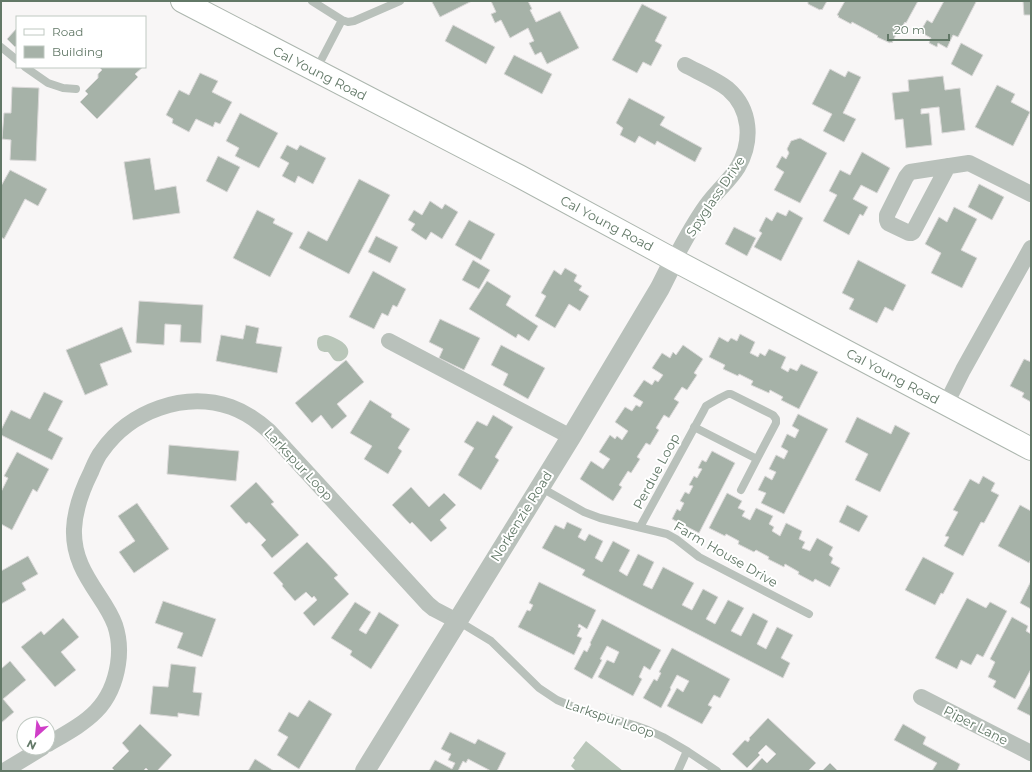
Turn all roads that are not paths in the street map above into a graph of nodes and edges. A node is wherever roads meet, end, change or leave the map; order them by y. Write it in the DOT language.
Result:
graph roads {
  1 [pos="182,1"];
  2 [pos="312,1"];
  3 [pos="400,1"];
  4 [pos="342,20"];
  5 [pos="1,47"];
  6 [pos="16,59"];
  7 [pos="685,65"];
  8 [pos="26,68"];
  9 [pos="315,70"];
  10 [pos="76,89"];
  11 [pos="948,166"];
  12 [pos="1031,194"];
  13 [pos="1031,248"];
  14 [pos="674,260"];
  15 [pos="389,341"];
  16 [pos="946,404"];
  17 [pos="694,427"];
  18 [pos="571,436"];
  19 [pos="1031,449"];
  20 [pos="757,459"];
  21 [pos="540,486"];
  22 [pos="741,490"];
  23 [pos="640,527"];
  24 [pos="809,614"];
  25 [pos="457,620"];
  26 [pos="922,697"];
  27 [pos="56,739"];
  28 [pos="687,751"];
  29 [pos="1031,753"];
  30 [pos="29,756"];
  31 [pos="4,771"];
  32 [pos="365,771"];
  33 [pos="678,771"];
  34 [pos="717,771"];
  1 -- 9 [label="main road, Cal Young Road"];
  2 -- 4 [label="lane"];
  3 -- 4 [label="lane"];
  4 -- 9 [label="lane"];
  5 -- 6 [label="lane"];
  7 -- 14 [label="street, Spyglass Drive"];
  8 -- 10 [label="lane"];
  9 -- 14 [label="main road, Cal Young Road"];
  11 -- 12 [label="street"];
  13 -- 16 [label="street"];
  14 -- 16 [label="main road, Cal Young Road"];
  14 -- 18 [label="street, Norkenzie Road"];
  15 -- 18 [label="street"];
  16 -- 19 [label="main road, Cal Young Road"];
  17 -- 20 [label="lane, Perdue Loop"];
  17 -- 20 [label="lane, Perdue Loop"];
  17 -- 23 [label="lane, Perdue Loop"];
  18 -- 21 [label="street, Norkenzie Road"];
  20 -- 22 [label="lane"];
  21 -- 23 [label="lane, Farm House Drive"];
  21 -- 25 [label="street, Norkenzie Road"];
  23 -- 24 [label="lane, Farm House Drive"];
  25 -- 27 [label="street, Larkspur Loop"];
  25 -- 28 [label="lane, Larkspur Loop"];
  25 -- 32 [label="street, Norkenzie Road"];
  26 -- 29 [label="street, Piper Lane"];
  28 -- 33 [label="lane"];
  28 -- 34 [label="lane, Larkspur Loop"];
  30 -- 31 [label="street"];
}
